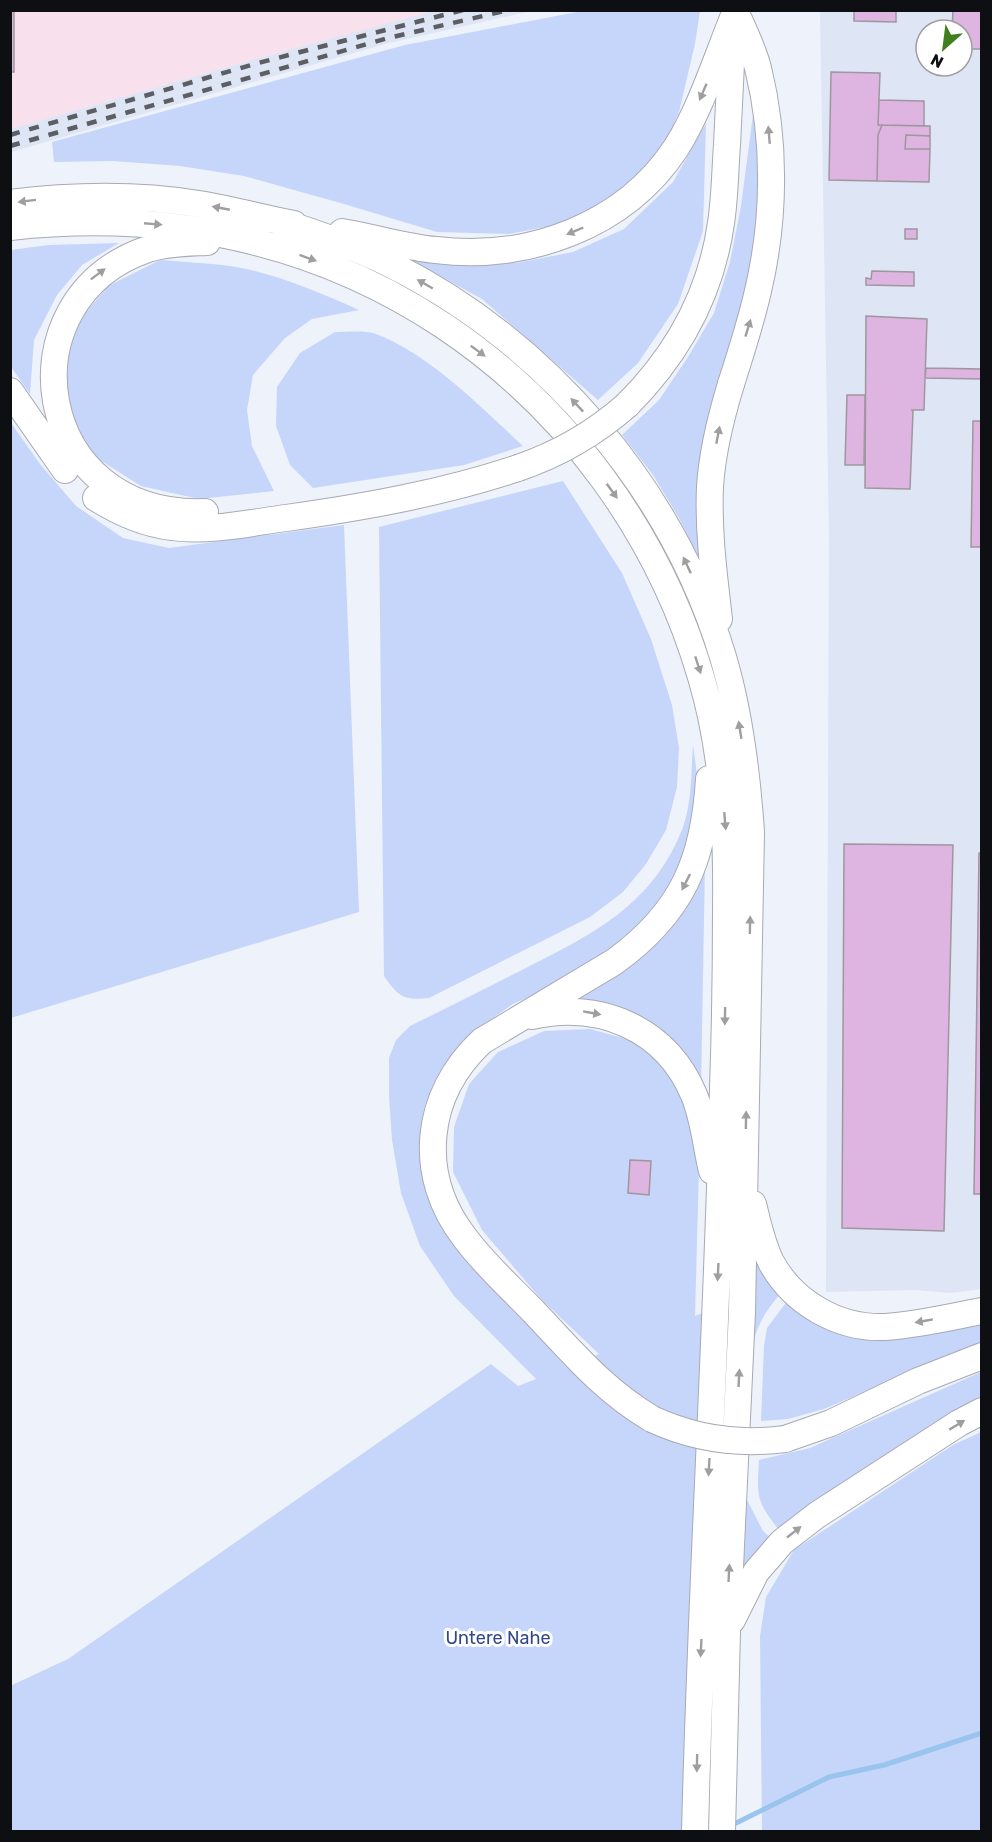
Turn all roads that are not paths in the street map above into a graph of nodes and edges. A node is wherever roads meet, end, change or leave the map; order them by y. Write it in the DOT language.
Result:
graph roads {
  1 [pos="734,13"];
  2 [pos="10,203"];
  3 [pos="278,221"];
  4 [pos="10,227"];
  5 [pos="252,240"];
  6 [pos="10,391"];
  7 [pos="468,482"];
  8 [pos="724,658"];
  9 [pos="713,722"];
  10 [pos="496,1031"];
  11 [pos="745,1178"];
  12 [pos="720,1214"];
  13 [pos="981,1311"];
  14 [pos="981,1356"];
  15 [pos="981,1411"];
  16 [pos="727,1631"];
  17 [pos="695,1832"];
  18 [pos="722,1832"];
  1 -- 3 [label="main road, one-way"];
  1 -- 7 [label="main road, bridge"];
  8 -- 1 [label="main road, one-way"];
  3 -- 2 [label="main road, one-way"];
  8 -- 3 [label="main road, one-way"];
  4 -- 5 [label="main road, one-way"];
  7 -- 5 [label="main road, one-way"];
  5 -- 9 [label="main road, one-way"];
  6 -- 7 [label="main road"];
  11 -- 8 [label="main road, one-way"];
  9 -- 10 [label="main road, one-way"];
  9 -- 12 [label="main road, one-way"];
  10 -- 12 [label="main road, one-way"];
  10 -- 14 [label="main road, bridge"];
  13 -- 11 [label="main road, one-way"];
  16 -- 11 [label="main road, one-way"];
  12 -- 17 [label="main road, one-way"];
  16 -- 15 [label="main road, one-way"];
  16 -- 18 [label="main road"];
}
